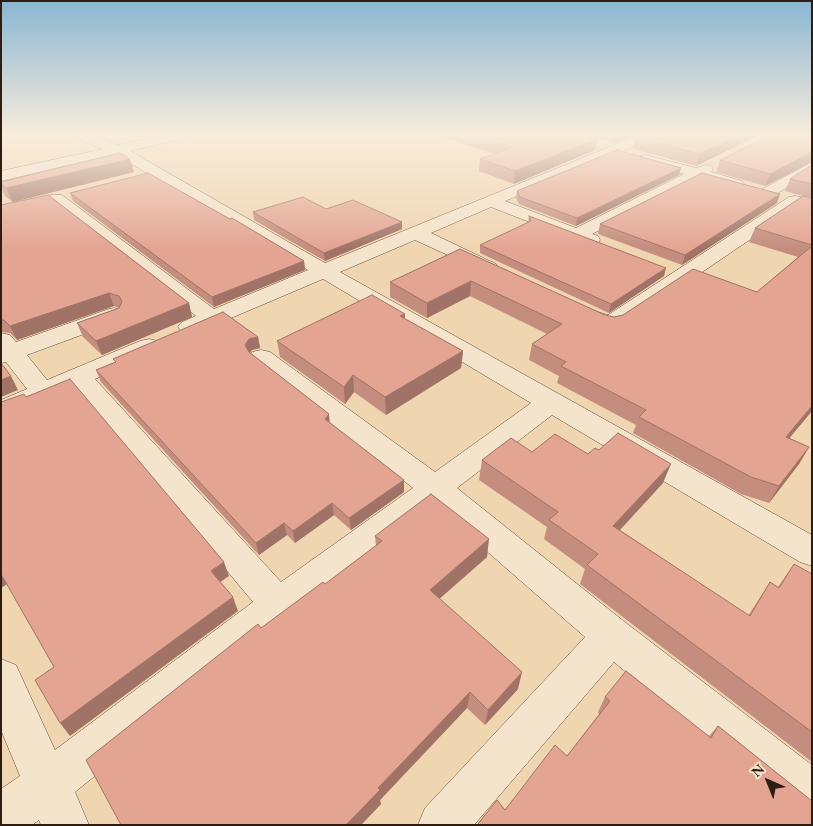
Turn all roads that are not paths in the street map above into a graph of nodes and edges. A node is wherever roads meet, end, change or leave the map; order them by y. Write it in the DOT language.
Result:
graph roads {
  1 [pos="16,173"];
  2 [pos="155,173"];
  3 [pos="159,173"];
  4 [pos="561,173"];
  5 [pos="692,173"];
  6 [pos="700,173"];
  7 [pos="801,173"];
  8 [pos="697,174"];
  9 [pos="1,176"];
  10 [pos="139,176"];
  11 [pos="767,193"];
  12 [pos="56,198"];
  13 [pos="492,202"];
  14 [pos="803,203"];
  15 [pos="416,233"];
  16 [pos="578,234"];
  17 [pos="604,244"];
  18 [pos="324,271"];
  19 [pos="504,274"];
  20 [pos="584,312"];
  21 [pos="114,315"];
  22 [pos="212,318"];
  23 [pos="5,349"];
  24 [pos="261,357"];
  25 [pos="79,376"];
  26 [pos="43,392"];
  27 [pos="552,401"];
  28 [pos="1,410"];
  29 [pos="435,488"];
  30 [pos="812,552"];
  31 [pos="278,605"];
  32 [pos="612,636"];
  33 [pos="1,679"];
  34 [pos="47,785"];
  35 [pos="812,795"];
  36 [pos="1,818"];
  37 [pos="65,825"];
  38 [pos="442,825"];
  1 -- 9 [label="street"];
  2 -- 10 [label="street"];
  3 -- 18 [label="street"];
  4 -- 13 [label="street"];
  5 -- 8 [label="street"];
  6 -- 8 [label="street"];
  7 -- 11 [label="street"];
  8 -- 11 [label="street"];
  8 -- 16 [label="street"];
  11 -- 14 [label="street"];
  12 -- 22 [label="street"];
  13 -- 15 [label="street"];
  13 -- 16 [label="street"];
  14 -- 20 [label="street"];
  15 -- 18 [label="street"];
  15 -- 19 [label="street"];
  16 -- 17 [label="street"];
  18 -- 22 [label="street"];
  18 -- 27 [label="street"];
  21 -- 23 [label="street"];
  22 -- 25 [label="street"];
  23 -- 26 [label="street"];
  24 -- 29 [label="street"];
  25 -- 26 [label="street"];
  25 -- 31 [label="street"];
  26 -- 28 [label="street"];
  27 -- 29 [label="street"];
  27 -- 30 [label="street"];
  29 -- 31 [label="street"];
  29 -- 32 [label="street"];
  31 -- 34 [label="street"];
  32 -- 35 [label="street"];
  32 -- 38 [label="street"];
  33 -- 34 [label="street"];
  34 -- 36 [label="street"];
  34 -- 37 [label="street"];
}
